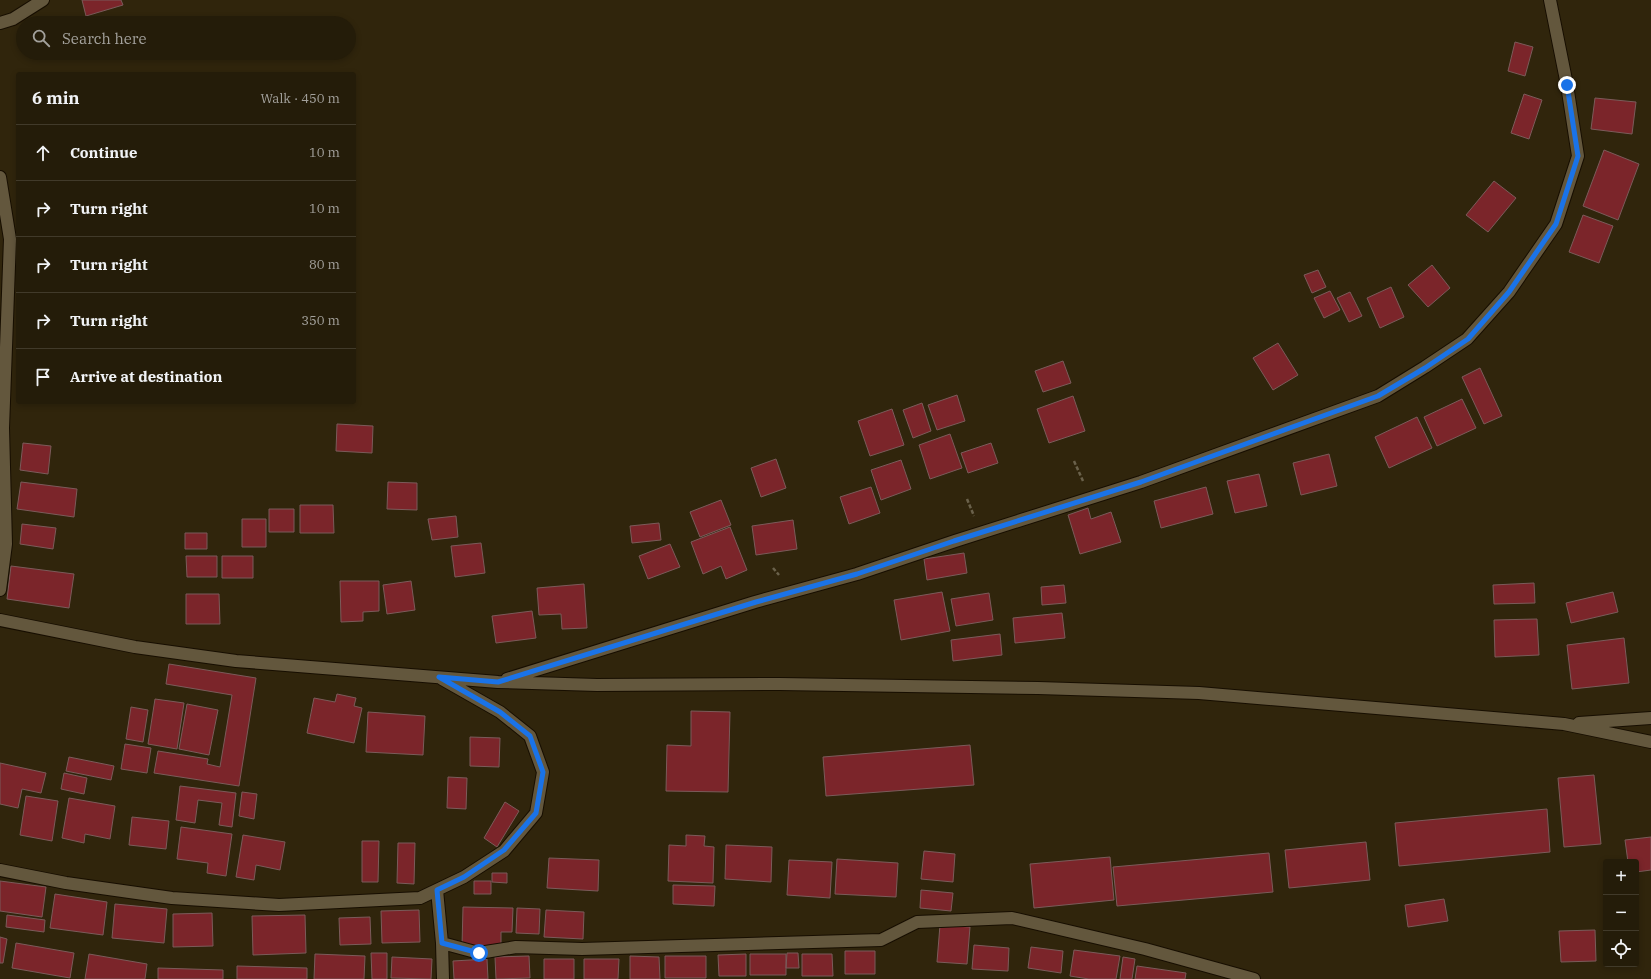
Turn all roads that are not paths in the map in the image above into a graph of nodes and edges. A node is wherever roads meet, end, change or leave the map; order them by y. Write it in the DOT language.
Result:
graph roads {
  1 [pos="43,0"];
  2 [pos="1550,0"];
  3 [pos="16,16"];
  4 [pos="16,16"];
  5 [pos="0,23"];
  6 [pos="0,177"];
  7 [pos="1,426"];
  8 [pos="0,590"];
  9 [pos="0,620"];
  10 [pos="439,677"];
  11 [pos="498,682"];
  12 [pos="1651,718"];
  13 [pos="1564,724"];
  14 [pos="1651,742"];
  15 [pos="0,870"];
  16 [pos="437,890"];
  17 [pos="442,943"];
  18 [pos="443,979"];
  19 [pos="1254,979"];
  1 -- 3 [label="street"];
  2 -- 11 [label="street"];
  4 -- 5 [label="street"];
  6 -- 7 [label="street"];
  7 -- 8 [label="street"];
  9 -- 10 [label="street"];
  10 -- 11 [label="street"];
  10 -- 16 [label="street"];
  11 -- 13 [label="street"];
  12 -- 13 [label="street"];
  13 -- 14 [label="street"];
  15 -- 16 [label="street"];
  16 -- 17 [label="street"];
  17 -- 18 [label="street"];
  17 -- 19 [label="street"];
}
